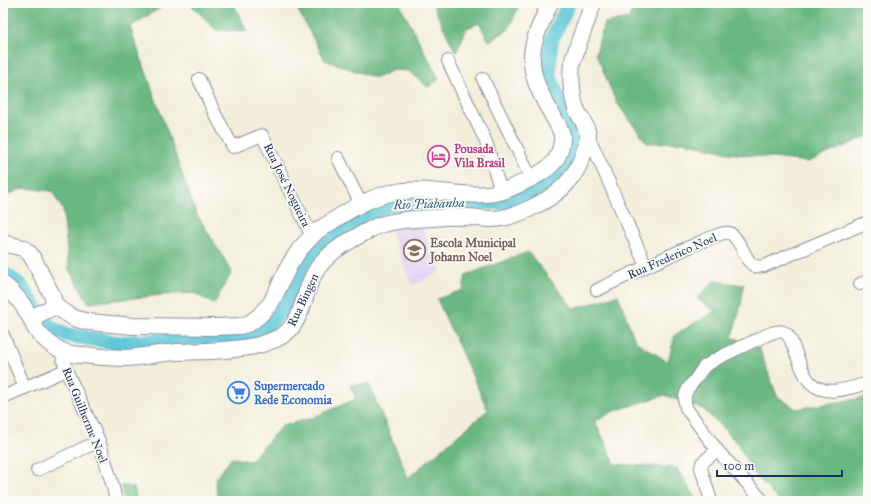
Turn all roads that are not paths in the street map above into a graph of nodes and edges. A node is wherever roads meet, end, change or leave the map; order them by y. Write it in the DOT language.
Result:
graph roads {
  1 [pos="550,3"];
  2 [pos="593,3"];
  3 [pos="448,61"];
  4 [pos="199,79"];
  5 [pos="483,79"];
  6 [pos="576,108"];
  7 [pos="555,121"];
  8 [pos="588,135"];
  9 [pos="338,158"];
  10 [pos="531,179"];
  11 [pos="501,192"];
  12 [pos="360,204"];
  13 [pos="868,222"];
  14 [pos="312,236"];
  15 [pos="3,243"];
  16 [pos="646,266"];
  17 [pos="3,284"];
  18 [pos="597,290"];
  19 [pos="56,306"];
  20 [pos="31,318"];
  21 [pos="3,335"];
  22 [pos="63,352"];
  23 [pos="66,370"];
  24 [pos="868,383"];
  25 [pos="25,388"];
  26 [pos="3,397"];
  27 [pos="99,441"];
  28 [pos="717,450"];
  29 [pos="37,470"];
  30 [pos="116,501"];
  31 [pos="711,501"];
  32 [pos="763,501"];
  1 -- 7 [label="main road"];
  2 -- 6 [label="main road"];
  3 -- 11 [label="street"];
  4 -- 14 [label="street, Rua José Nogueira"];
  5 -- 10 [label="street"];
  6 -- 7 [label="main road"];
  6 -- 8 [label="main road"];
  7 -- 10 [label="main road"];
  8 -- 16 [label="street"];
  8 -- 22 [label="main road, Rua Bingen"];
  9 -- 12 [label="street"];
  10 -- 11 [label="main road"];
  11 -- 12 [label="main road"];
  12 -- 14 [label="main road"];
  13 -- 16 [label="street, Rua Frederico Noel"];
  14 -- 19 [label="main road"];
  15 -- 19 [label="main road"];
  16 -- 18 [label="street, Rua Frederico Noel"];
  17 -- 20 [label="main road, Rua Bingen"];
  19 -- 20 [label="main road"];
  20 -- 22 [label="main road, Rua Bingen"];
  21 -- 25 [label="street"];
  22 -- 23 [label="street, Rua Guilherme Noel"];
  23 -- 25 [label="street"];
  23 -- 27 [label="street, Rua Guilherme Noel"];
  24 -- 28 [label="street"];
  25 -- 26 [label="street"];
  27 -- 29 [label="street"];
  27 -- 30 [label="street, Rua Guilherme Noel"];
  28 -- 31 [label="street"];
  28 -- 32 [label="street"];
}
